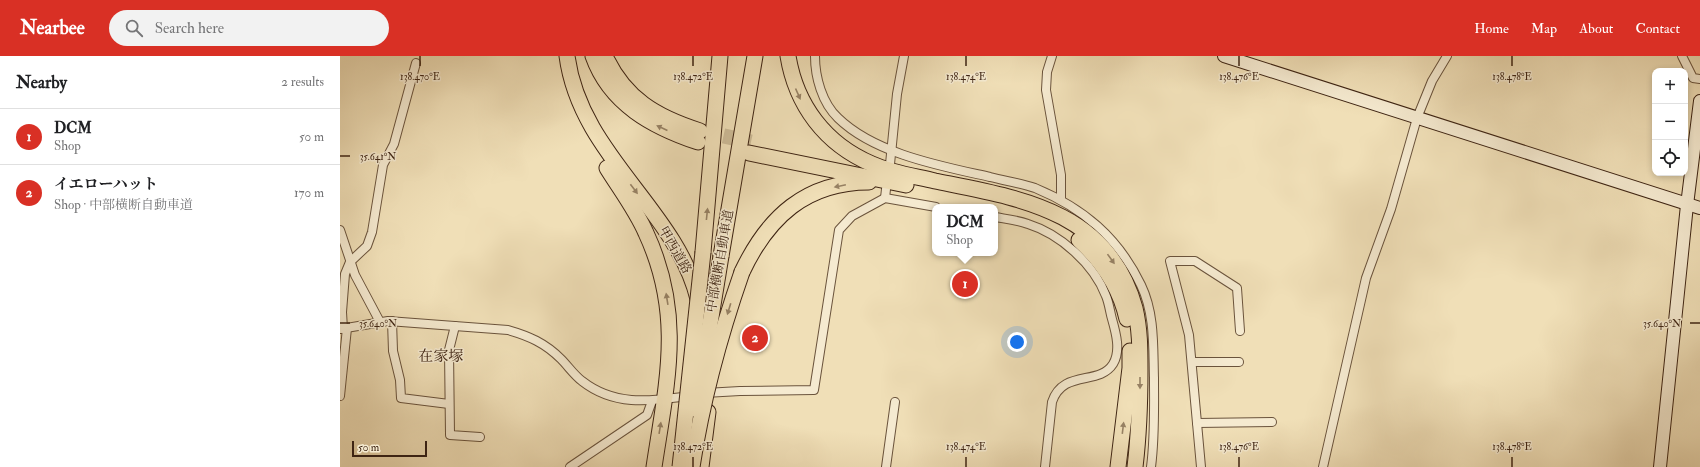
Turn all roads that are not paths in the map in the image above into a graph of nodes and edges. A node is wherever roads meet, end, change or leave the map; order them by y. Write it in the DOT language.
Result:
graph roads {
  1 [pos="559,56"];
  2 [pos="567,56"];
  3 [pos="593,56"];
  4 [pos="605,56"];
  5 [pos="720,56"];
  6 [pos="746,56"];
  7 [pos="755,56"];
  8 [pos="788,56"];
  9 [pos="815,56"];
  10 [pos="904,56"];
  11 [pos="1052,56"];
  12 [pos="1224,56"];
  13 [pos="1447,56"];
  14 [pos="1682,56"];
  15 [pos="416,63"];
  16 [pos="1700,79"];
  17 [pos="1700,101"];
  18 [pos="1417,118"];
  19 [pos="750,148"];
  20 [pos="892,150"];
  21 [pos="891,177"];
  22 [pos="885,198"];
  23 [pos="1061,200"];
  24 [pos="1687,205"];
  25 [pos="932,206"];
  26 [pos="1700,208"];
  27 [pos="998,218"];
  28 [pos="340,230"];
  29 [pos="712,254"];
  30 [pos="350,262"];
  31 [pos="392,321"];
  32 [pos="380,322"];
  33 [pos="455,326"];
  34 [pos="343,329"];
  35 [pos="1240,332"];
  36 [pos="1192,362"];
  37 [pos="1240,362"];
  38 [pos="710,393"];
  39 [pos="340,396"];
  40 [pos="658,400"];
  41 [pos="895,402"];
  42 [pos="449,404"];
  43 [pos="1272,422"];
  44 [pos="1197,423"];
  45 [pos="480,437"];
  46 [pos="570,467"];
  47 [pos="654,467"];
  48 [pos="680,467"];
  49 [pos="687,467"];
  50 [pos="692,467"];
  51 [pos="701,467"];
  52 [pos="886,467"];
  53 [pos="1045,467"];
  54 [pos="1118,467"];
  55 [pos="1135,467"];
  56 [pos="1151,467"];
  57 [pos="1201,467"];
  58 [pos="1324,467"];
  59 [pos="1660,467"];
  40 -- 1 [label="highway, 甲西道路, one-way"];
  2 -- 38 [label="highway, 甲西道路, one-way"];
  4 -- 3 [label="highway, one-way"];
  29 -- 5 [label="highway, one-way"];
  6 -- 29 [label="highway, 中部横断自動車道"];
  7 -- 29 [label="highway, 中部横断自動車道"];
  8 -- 21 [label="highway, one-way"];
  9 -- 20 [label="street"];
  10 -- 20 [label="street"];
  11 -- 23 [label="street"];
  12 -- 18 [label="street"];
  13 -- 18 [label="street"];
  14 -- 16 [label="street"];
  15 -- 30 [label="street"];
  17 -- 24 [label="street"];
  18 -- 24 [label="street"];
  18 -- 58 [label="street"];
  19 -- 21 [label="highway"];
  20 -- 21 [label="street"];
  20 -- 23 [label="street"];
  21 -- 22 [label="street"];
  21 -- 50 [label="highway, one-way, bridge"];
  54 -- 21 [label="highway, one-way"];
  21 -- 55 [label="highway, one-way"];
  22 -- 25 [label="street"];
  22 -- 38 [label="street"];
  23 -- 56 [label="street"];
  24 -- 26 [label="street"];
  24 -- 59 [label="street"];
  27 -- 53 [label="street"];
  28 -- 30 [label="street"];
  29 -- 48 [label="highway, 中部横断自動車道, bridge"];
  29 -- 49 [label="highway, 中部横断自動車道, bridge"];
  30 -- 32 [label="street"];
  30 -- 34 [label="street"];
  31 -- 32 [label="street"];
  31 -- 33 [label="street"];
  31 -- 42 [label="street"];
  32 -- 34 [label="street"];
  33 -- 40 [label="street"];
  33 -- 42 [label="street"];
  34 -- 39 [label="street"];
  35 -- 36 [label="street"];
  36 -- 37 [label="street"];
  36 -- 44 [label="street"];
  38 -- 40 [label="street"];
  38 -- 51 [label="highway, 甲西道路"];
  40 -- 46 [label="street"];
  47 -- 40 [label="highway, 甲西道路, one-way"];
  41 -- 52 [label="street"];
  42 -- 45 [label="street"];
  43 -- 44 [label="street"];
  44 -- 57 [label="street"];
}
